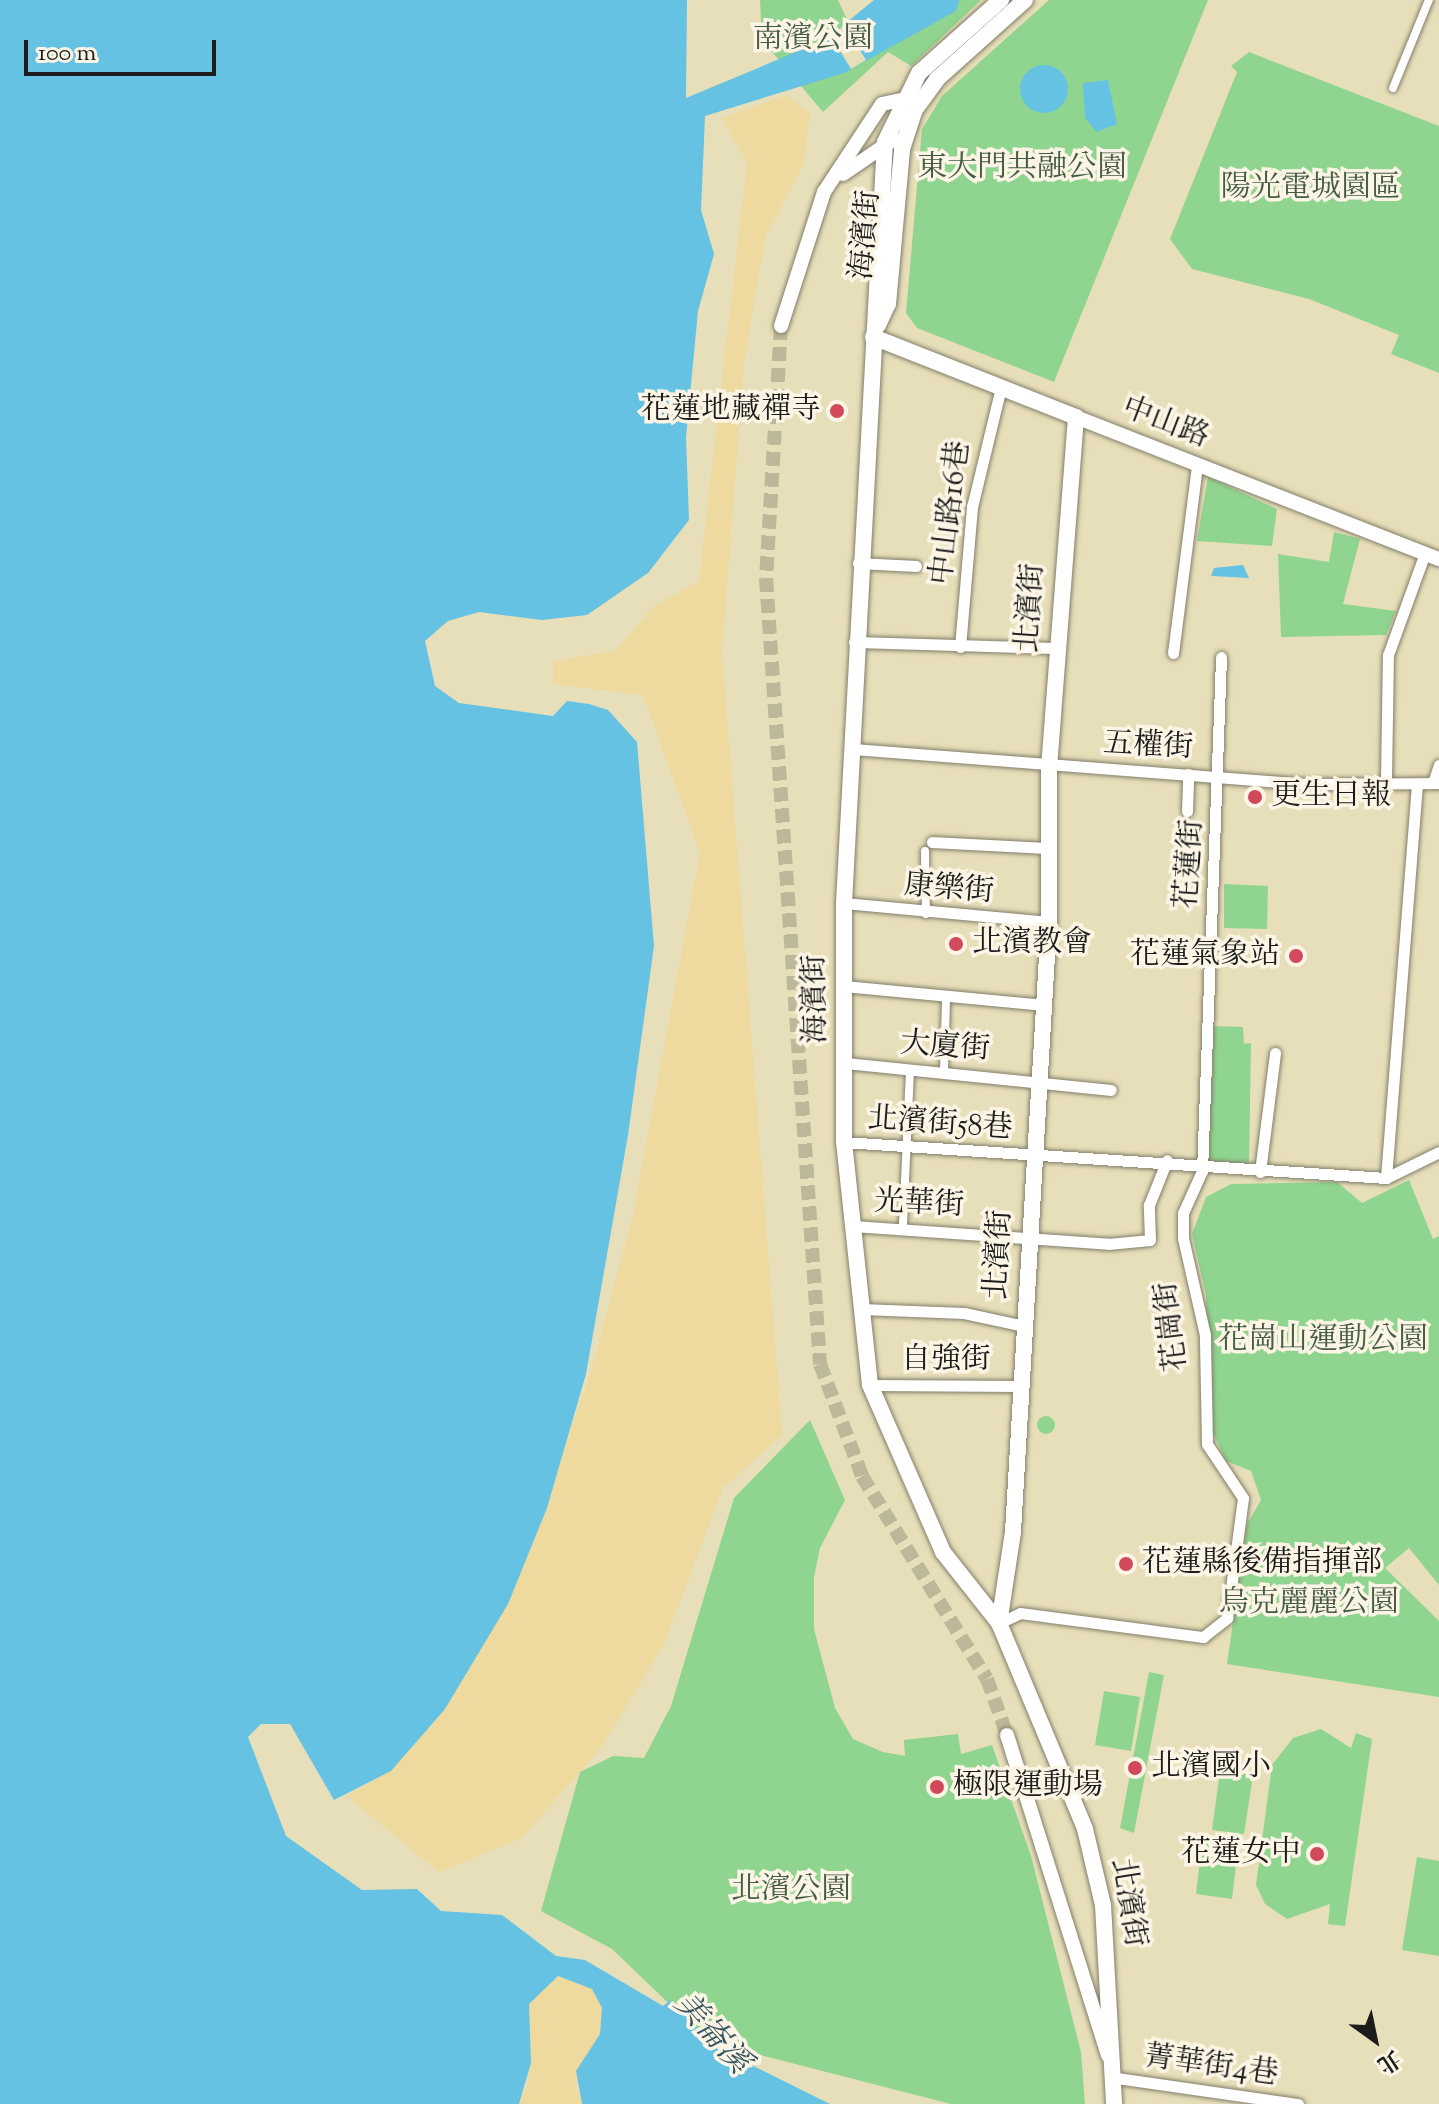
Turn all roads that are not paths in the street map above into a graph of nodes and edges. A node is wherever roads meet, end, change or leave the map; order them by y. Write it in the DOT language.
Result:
graph roads {
  1 [pos="1001,0"];
  2 [pos="1025,0"];
  3 [pos="1429,0"];
  4 [pos="1393,88"];
  5 [pos="901,100"];
  6 [pos="905,134"];
  7 [pos="885,148"];
  8 [pos="812,221"];
  9 [pos="781,326"];
  10 [pos="873,337"];
  11 [pos="1001,387"];
  12 [pos="1076,417"];
  13 [pos="1197,466"];
  14 [pos="1432,556"];
  15 [pos="858,563"];
  16 [pos="916,566"];
  17 [pos="854,642"];
  18 [pos="960,647"];
  19 [pos="1057,648"];
  20 [pos="1173,653"];
  21 [pos="1221,657"];
  22 [pos="853,749"];
  23 [pos="1049,765"];
  24 [pos="1439,765"];
  25 [pos="1188,774"];
  26 [pos="1220,775"];
  27 [pos="1386,779"];
  28 [pos="1436,783"];
  29 [pos="1417,784"];
  30 [pos="1187,811"];
  31 [pos="928,846"];
  32 [pos="1046,848"];
  33 [pos="844,903"];
  34 [pos="926,914"];
  35 [pos="1049,922"];
  36 [pos="844,986"];
  37 [pos="946,998"];
  38 [pos="1044,1005"];
  39 [pos="1275,1053"];
  40 [pos="846,1063"];
  41 [pos="910,1070"];
  42 [pos="944,1071"];
  43 [pos="1041,1079"];
  44 [pos="1111,1090"];
  45 [pos="844,1142"];
  46 [pos="901,1151"];
  47 [pos="1439,1152"];
  48 [pos="1032,1155"];
  49 [pos="1167,1160"];
  50 [pos="1202,1171"];
  51 [pos="1260,1172"];
  52 [pos="1386,1178"];
  53 [pos="903,1225"];
  54 [pos="853,1226"];
  55 [pos="1030,1236"];
  56 [pos="861,1309"];
  57 [pos="1024,1326"];
  58 [pos="870,1385"];
  59 [pos="1021,1386"];
  60 [pos="999,1623"];
  61 [pos="1007,1735"];
  62 [pos="1117,2078"];
  63 [pos="1114,2104"];
  64 [pos="1298,2104"];
  1 -- 5 [label="main road, 海濱街"];
  2 -- 6 [label="main road"];
  3 -- 4 [label="street"];
  5 -- 7 [label="main road, 海濱街"];
  5 -- 8 [label="street"];
  6 -- 7 [label="street"];
  6 -- 10 [label="main road, 海濱街"];
  7 -- 8 [label="street"];
  7 -- 10 [label="main road, 海濱街"];
  8 -- 9 [label="street"];
  10 -- 11 [label="main road, 中山路"];
  10 -- 15 [label="main road, 海濱街"];
  11 -- 12 [label="main road, 中山路"];
  11 -- 18 [label="street, 中山路16巷"];
  12 -- 13 [label="street, 中山路"];
  12 -- 19 [label="main road, 北濱街"];
  13 -- 14 [label="street, 中山路"];
  13 -- 20 [label="street"];
  14 -- 27 [label="street"];
  15 -- 16 [label="street"];
  15 -- 17 [label="main road, 海濱街"];
  17 -- 18 [label="street"];
  17 -- 22 [label="main road, 海濱街"];
  18 -- 19 [label="street"];
  19 -- 23 [label="main road, 北濱街"];
  21 -- 26 [label="street, 花蓮街"];
  22 -- 23 [label="street, 五權街"];
  22 -- 33 [label="main road, 海濱街"];
  23 -- 25 [label="street, 五權街"];
  23 -- 32 [label="main road, 北濱街"];
  24 -- 28 [label="street"];
  25 -- 26 [label="street, 五權街"];
  25 -- 30 [label="street"];
  26 -- 27 [label="street, 五權街"];
  26 -- 50 [label="street, 花蓮街"];
  27 -- 29 [label="street, 五權街"];
  28 -- 29 [label="street, 五權街"];
  29 -- 52 [label="street"];
  31 -- 32 [label="street"];
  31 -- 34 [label="street"];
  32 -- 35 [label="main road, 北濱街"];
  33 -- 34 [label="street, 康樂街"];
  33 -- 36 [label="main road, 海濱街"];
  34 -- 35 [label="street, 康樂街"];
  35 -- 38 [label="main road, 北濱街"];
  36 -- 37 [label="street"];
  36 -- 40 [label="main road, 海濱街"];
  37 -- 38 [label="street"];
  37 -- 42 [label="street"];
  38 -- 43 [label="main road, 北濱街"];
  39 -- 51 [label="street"];
  40 -- 41 [label="street, 大廈街"];
  40 -- 45 [label="main road, 海濱街"];
  41 -- 42 [label="street, 大廈街"];
  41 -- 46 [label="street"];
  42 -- 43 [label="street, 大廈街"];
  43 -- 44 [label="street, 大廈街"];
  43 -- 48 [label="main road, 北濱街"];
  45 -- 46 [label="street, 北濱街58巷"];
  45 -- 54 [label="main road, 海濱街"];
  46 -- 48 [label="street, 北濱街58巷"];
  46 -- 53 [label="street"];
  47 -- 52 [label="street"];
  48 -- 49 [label="street, 北濱街58巷"];
  48 -- 55 [label="main road, 北濱街"];
  49 -- 50 [label="street"];
  49 -- 55 [label="street, 光華街"];
  50 -- 51 [label="street"];
  50 -- 60 [label="street, 花崗街"];
  51 -- 52 [label="street"];
  53 -- 54 [label="street, 光華街"];
  53 -- 55 [label="street, 光華街"];
  54 -- 56 [label="main road, 海濱街"];
  55 -- 57 [label="main road, 北濱街"];
  56 -- 57 [label="street"];
  56 -- 58 [label="main road, 海濱街"];
  57 -- 59 [label="main road, 北濱街"];
  58 -- 59 [label="street, 自強街"];
  58 -- 60 [label="main road, 海濱街"];
  59 -- 60 [label="main road, 北濱街"];
  60 -- 62 [label="main road, 北濱街"];
  61 -- 62 [label="street"];
  62 -- 63 [label="main road, 北濱街"];
  62 -- 64 [label="street, 菁華街4巷"];
}
